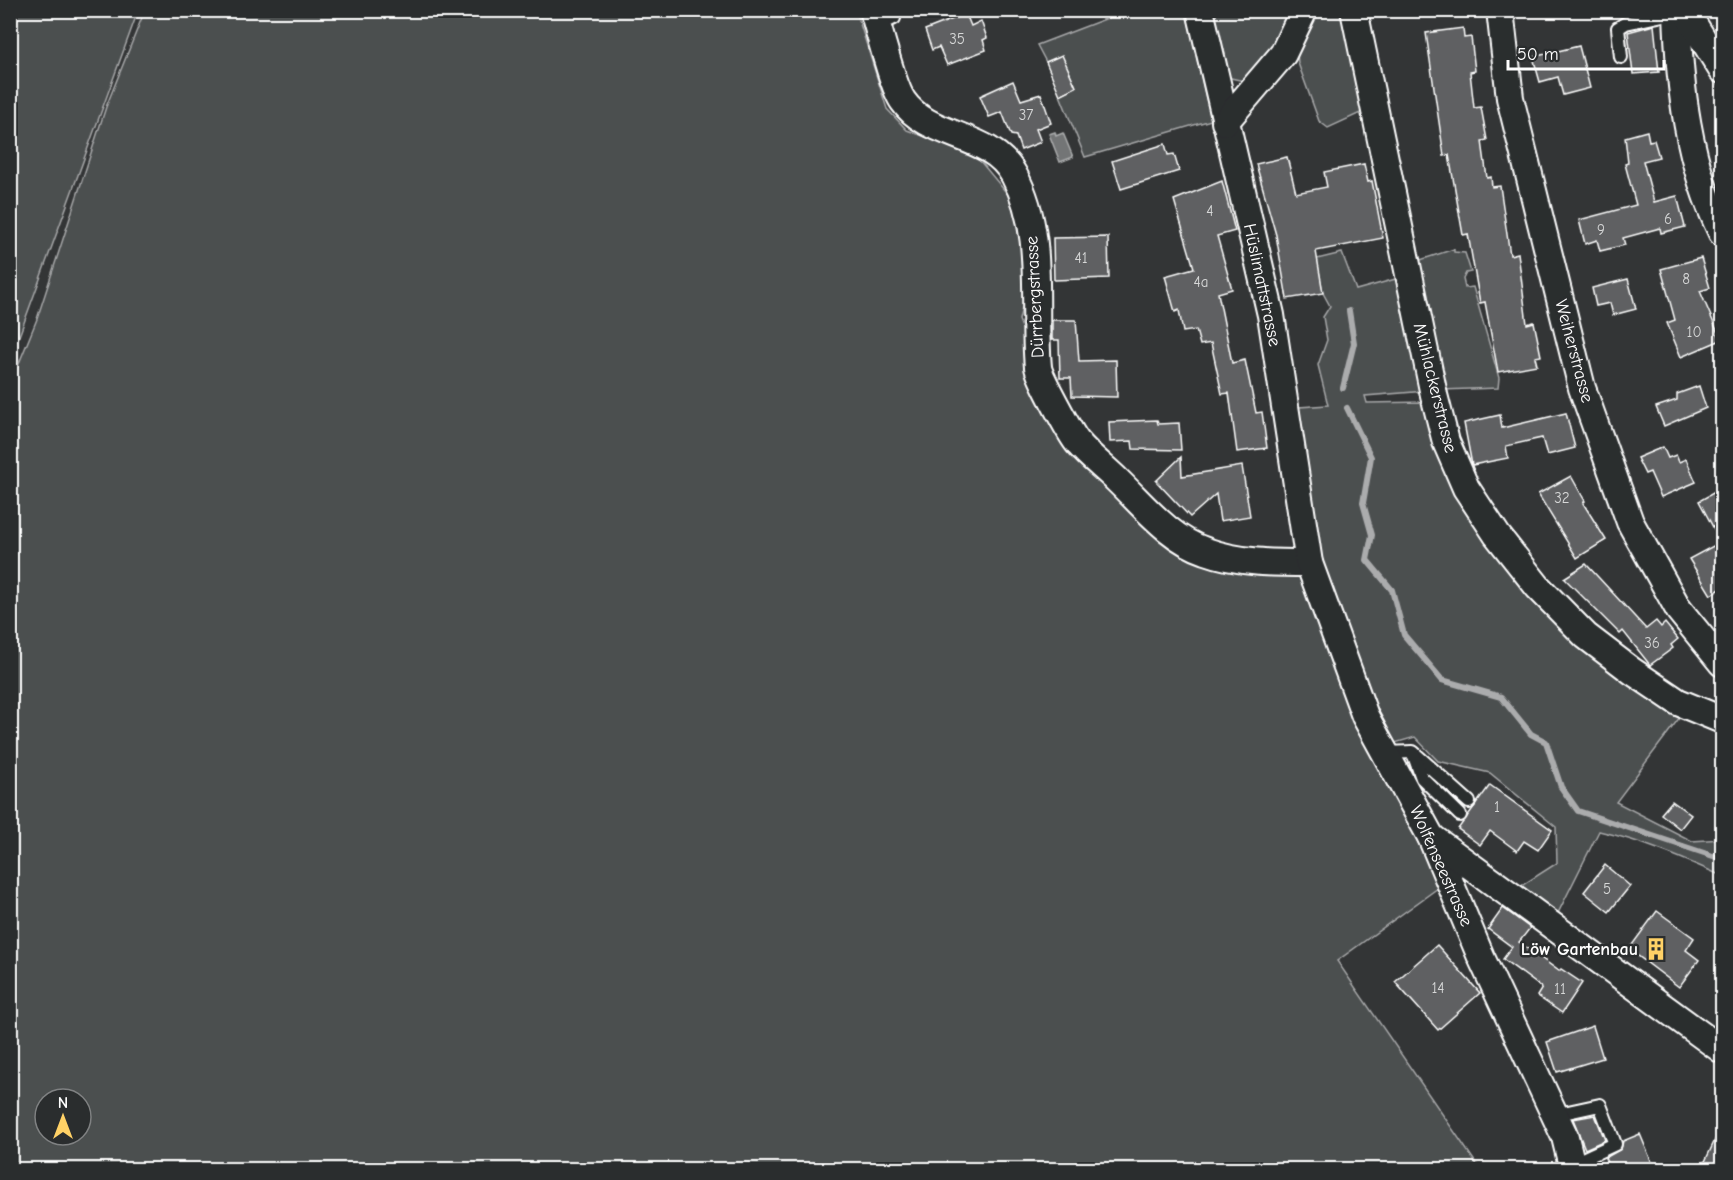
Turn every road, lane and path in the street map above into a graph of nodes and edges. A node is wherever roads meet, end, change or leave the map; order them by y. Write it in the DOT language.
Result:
graph roads {
  1 [pos="1200,10"];
  2 [pos="1304,10"];
  3 [pos="1354,10"];
  4 [pos="1500,10"];
  5 [pos="1680,11"];
  6 [pos="882,16"];
  7 [pos="1621,57"];
  8 [pos="1722,70"];
  9 [pos="1225,122"];
  10 [pos="1722,232"];
  11 [pos="1309,563"];
  12 [pos="1722,663"];
  13 [pos="1722,720"];
  14 [pos="1413,752"];
  15 [pos="1386,753"];
  16 [pos="1469,802"];
  17 [pos="1460,815"];
  18 [pos="1431,837"];
  19 [pos="1722,1050"];
  20 [pos="1554,1115"];
  21 [pos="1573,1167"];
  1 -- 9 [label="street, Hüslimattstrasse"];
  2 -- 9 [label="street"];
  3 -- 13 [label="street, Mühlackerstrasse"];
  4 -- 12 [label="street, Weiherstrasse"];
  5 -- 7 [label="lane"];
  5 -- 8 [label="street"];
  5 -- 10 [label="street"];
  6 -- 11 [label="street, Dürrbergstrasse"];
  9 -- 11 [label="street, Hüslimattstrasse"];
  11 -- 15 [label="street, Wolfenseestrasse"];
  14 -- 15 [label="lane"];
  14 -- 16 [label="lane"];
  14 -- 17 [label="lane"];
  15 -- 18 [label="street, Wolfenseestrasse"];
  18 -- 19 [label="street"];
  18 -- 20 [label="street, Wolfenseestrasse"];
  20 -- 21 [label="street, Wolfenseestrasse"];
  20 -- 21 [label="lane"];
}
